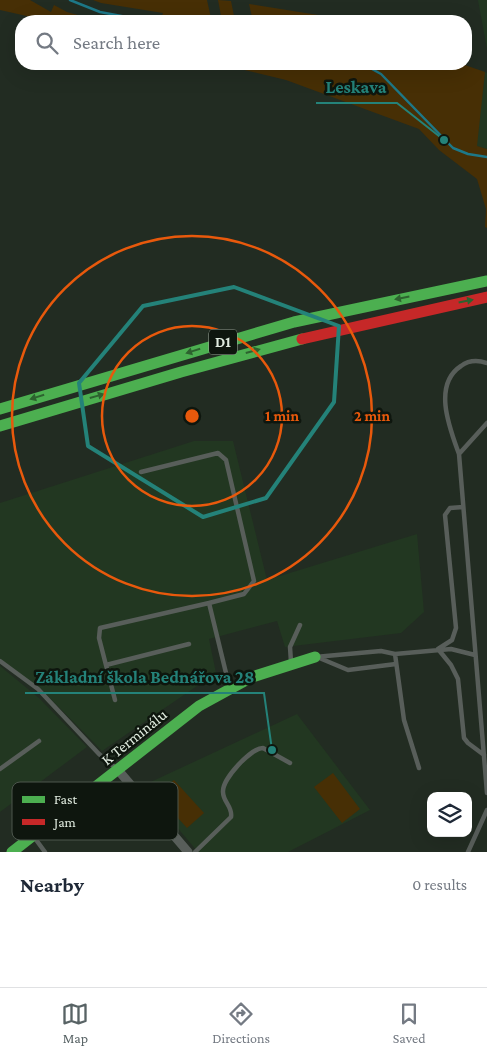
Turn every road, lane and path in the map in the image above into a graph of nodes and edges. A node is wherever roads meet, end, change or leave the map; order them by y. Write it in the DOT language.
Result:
graph roads {
  1 [pos="487,281"];
  2 [pos="487,297"];
  3 [pos="487,363"];
  4 [pos="0,409"];
  5 [pos="487,423"];
  6 [pos="0,426"];
  7 [pos="459,454"];
  8 [pos="141,472"];
  9 [pos="463,507"];
  10 [pos="209,603"];
  11 [pos="300,625"];
  12 [pos="189,644"];
  13 [pos="438,649"];
  14 [pos="395,654"];
  15 [pos="475,655"];
  16 [pos="315,657"];
  17 [pos="0,661"];
  18 [pos="291,663"];
  19 [pos="396,664"];
  20 [pos="106,665"];
  21 [pos="232,687"];
  22 [pos="115,700"];
  23 [pos="39,741"];
  24 [pos="484,754"];
  25 [pos="290,763"];
  26 [pos="419,768"];
  27 [pos="0,769"];
  28 [pos="118,770"];
  29 [pos="103,782"];
  30 [pos="128,782"];
  31 [pos="487,792"];
  32 [pos="487,810"];
  33 [pos="28,840"];
  34 [pos="36,840"];
  35 [pos="178,840"];
  36 [pos="12,852"];
  37 [pos="45,852"];
  38 [pos="188,852"];
  39 [pos="195,852"];
  40 [pos="468,852"];
  1 -- 4 [label="main road, D1, one-way"];
  6 -- 2 [label="main road, D1, one-way"];
  3 -- 7 [label="lane"];
  5 -- 7 [label="lane"];
  7 -- 9 [label="lane"];
  8 -- 10 [label="lane"];
  9 -- 13 [label="lane"];
  9 -- 15 [label="lane"];
  10 -- 20 [label="lane"];
  10 -- 21 [label="lane"];
  11 -- 18 [label="lane"];
  12 -- 20 [label="lane"];
  13 -- 14 [label="lane"];
  13 -- 15 [label="lane"];
  13 -- 24 [label="lane"];
  14 -- 16 [label="lane"];
  14 -- 19 [label="lane"];
  15 -- 24 [label="lane"];
  16 -- 18 [label="main road, K Terminálu"];
  16 -- 19 [label="lane"];
  17 -- 28 [label="lane"];
  18 -- 21 [label="main road, K Terminálu"];
  19 -- 26 [label="lane"];
  20 -- 22 [label="lane"];
  21 -- 28 [label="main road, K Terminálu"];
  23 -- 27 [label="lane"];
  24 -- 31 [label="lane"];
  25 -- 39 [label="lane"];
  28 -- 29 [label="main road, K Terminálu"];
  28 -- 30 [label="street"];
  32 -- 40 [label="lane"];
  33 -- 36 [label="main road, K Terminálu"];
  34 -- 37 [label="lane"];
  35 -- 38 [label="street"];
}
